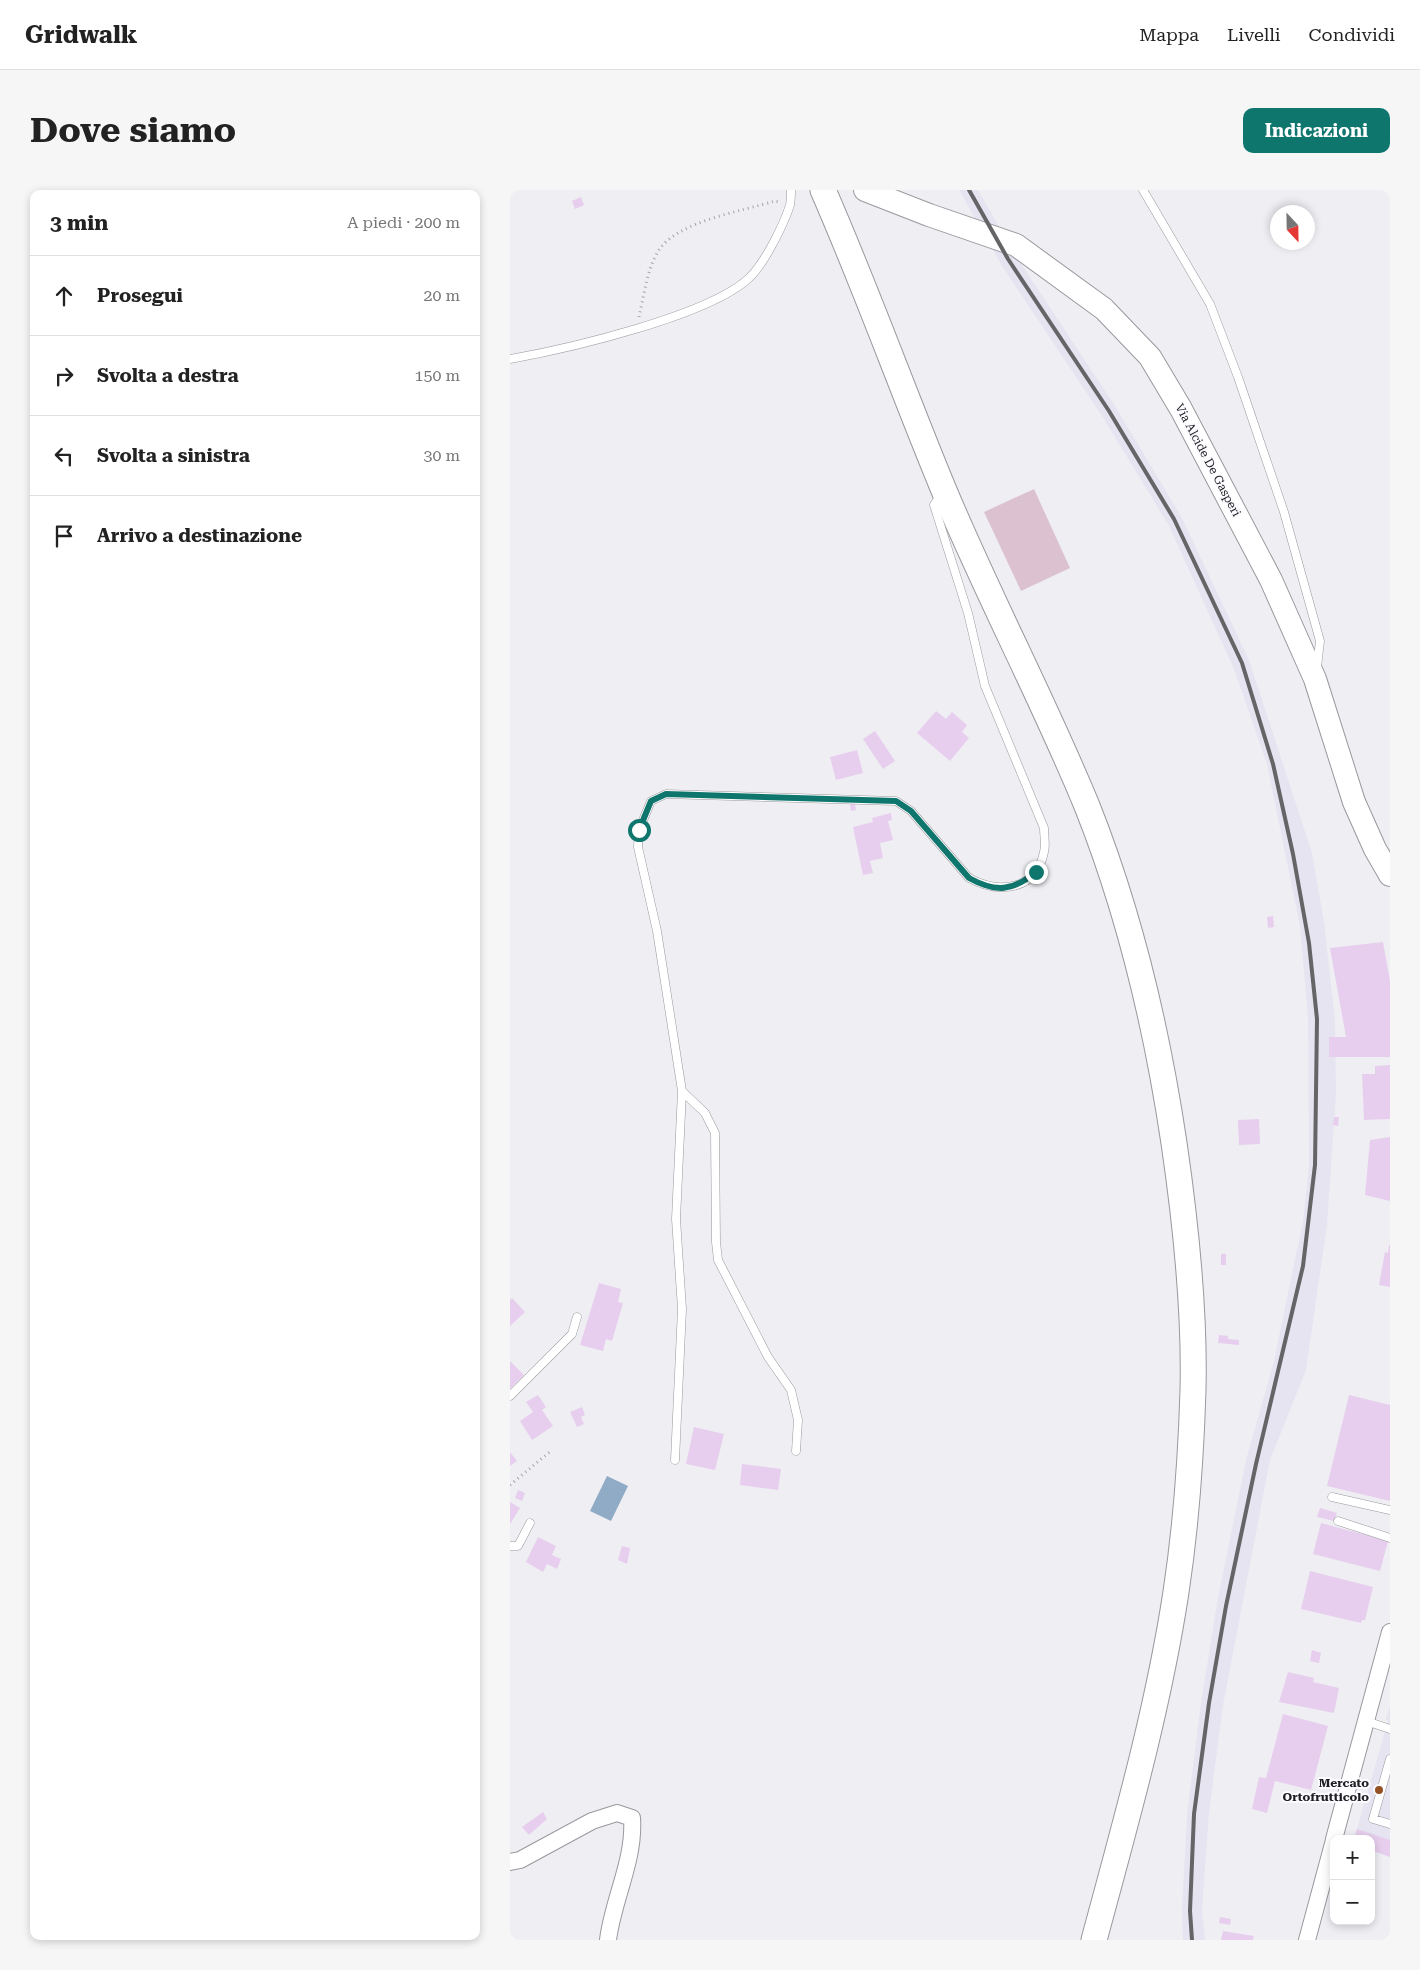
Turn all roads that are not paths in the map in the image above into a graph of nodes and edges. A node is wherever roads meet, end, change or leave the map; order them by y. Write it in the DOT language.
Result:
graph roads {
  1 [pos="791,190"];
  2 [pos="823,190"];
  3 [pos="865,190"];
  4 [pos="1143,190"];
  5 [pos="510,359"];
  6 [pos="944,490"];
  7 [pos="1315,679"];
  8 [pos="1390,875"];
  9 [pos="682,1090"];
  10 [pos="577,1317"];
  11 [pos="510,1396"];
  12 [pos="796,1451"];
  13 [pos="674,1460"];
  14 [pos="1332,1497"];
  15 [pos="1390,1510"];
  16 [pos="1338,1521"];
  17 [pos="530,1523"];
  18 [pos="1390,1538"];
  19 [pos="510,1546"];
  20 [pos="1390,1632"];
  21 [pos="1366,1722"];
  22 [pos="1390,1729"];
  23 [pos="1390,1759"];
  24 [pos="1390,1824"];
  25 [pos="1335,1835"];
  26 [pos="1330,1855"];
  27 [pos="510,1862"];
  28 [pos="608,1940"];
  29 [pos="1094,1940"];
  30 [pos="1307,1940"];
  1 -- 5 [label="lane"];
  2 -- 6 [label="main road"];
  3 -- 7 [label="main road, Via Alcide De Gasperi"];
  4 -- 7 [label="lane"];
  6 -- 9 [label="lane"];
  6 -- 29 [label="main road"];
  7 -- 8 [label="main road, Via Alcide De Gasperi"];
  9 -- 12 [label="lane"];
  9 -- 13 [label="lane"];
  10 -- 11 [label="lane"];
  14 -- 15 [label="lane"];
  16 -- 18 [label="lane"];
  17 -- 19 [label="lane"];
  20 -- 21 [label="street"];
  21 -- 22 [label="lane"];
  21 -- 25 [label="street"];
  23 -- 24 [label="lane"];
  26 -- 30 [label="street"];
  27 -- 28 [label="street"];
}
